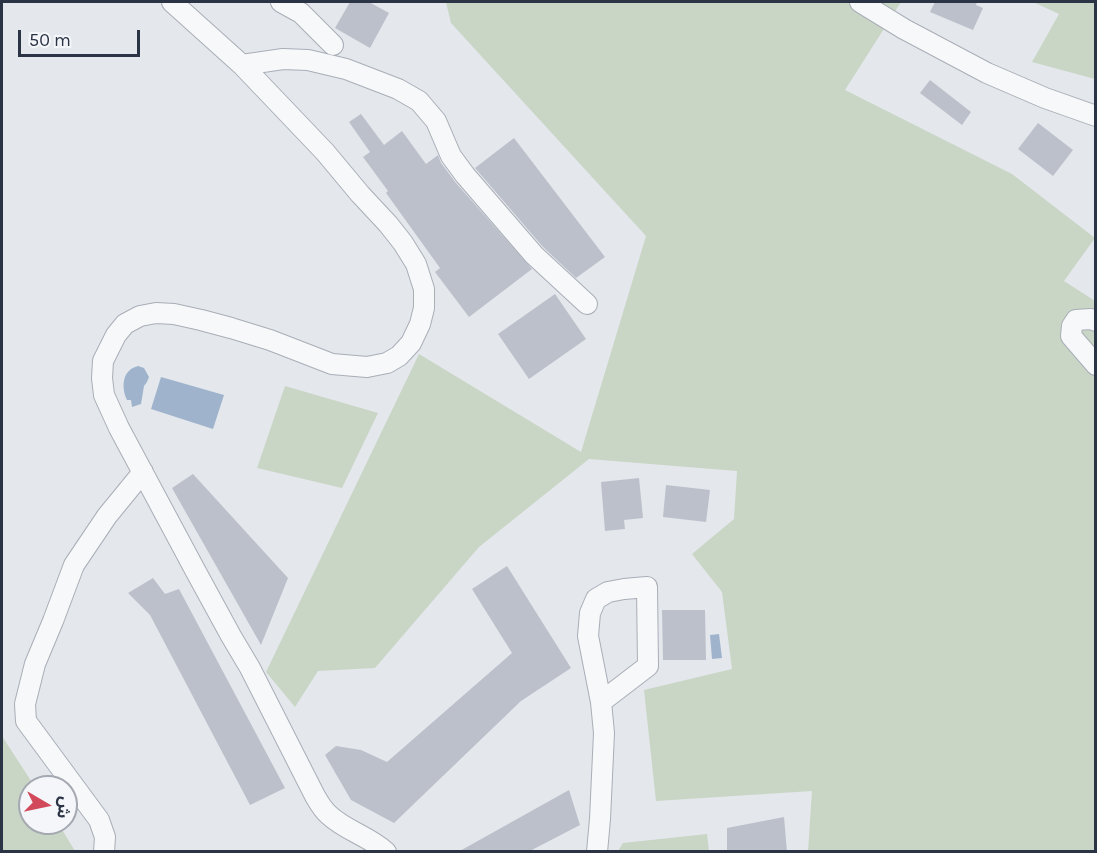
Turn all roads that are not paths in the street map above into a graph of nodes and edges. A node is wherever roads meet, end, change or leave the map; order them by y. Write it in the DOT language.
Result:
graph roads {
  1 [pos="281,2"];
  2 [pos="860,2"];
  3 [pos="179,3"];
  4 [pos="307,7"];
  5 [pos="333,45"];
  6 [pos="242,65"];
  7 [pos="1095,116"];
  8 [pos="586,304"];
  9 [pos="1095,321"];
  10 [pos="1095,365"];
  11 [pos="143,472"];
  12 [pos="601,702"];
  13 [pos="104,852"];
  14 [pos="386,852"];
  15 [pos="597,852"];
  1 -- 4 [label="street"];
  2 -- 7 [label="street"];
  3 -- 6 [label="street"];
  4 -- 5 [label="street"];
  6 -- 8 [label="street"];
  6 -- 11 [label="street"];
  9 -- 10 [label="street"];
  11 -- 13 [label="street"];
  11 -- 14 [label="street"];
  12 -- 12 [label="street"];
  12 -- 15 [label="street"];
}
